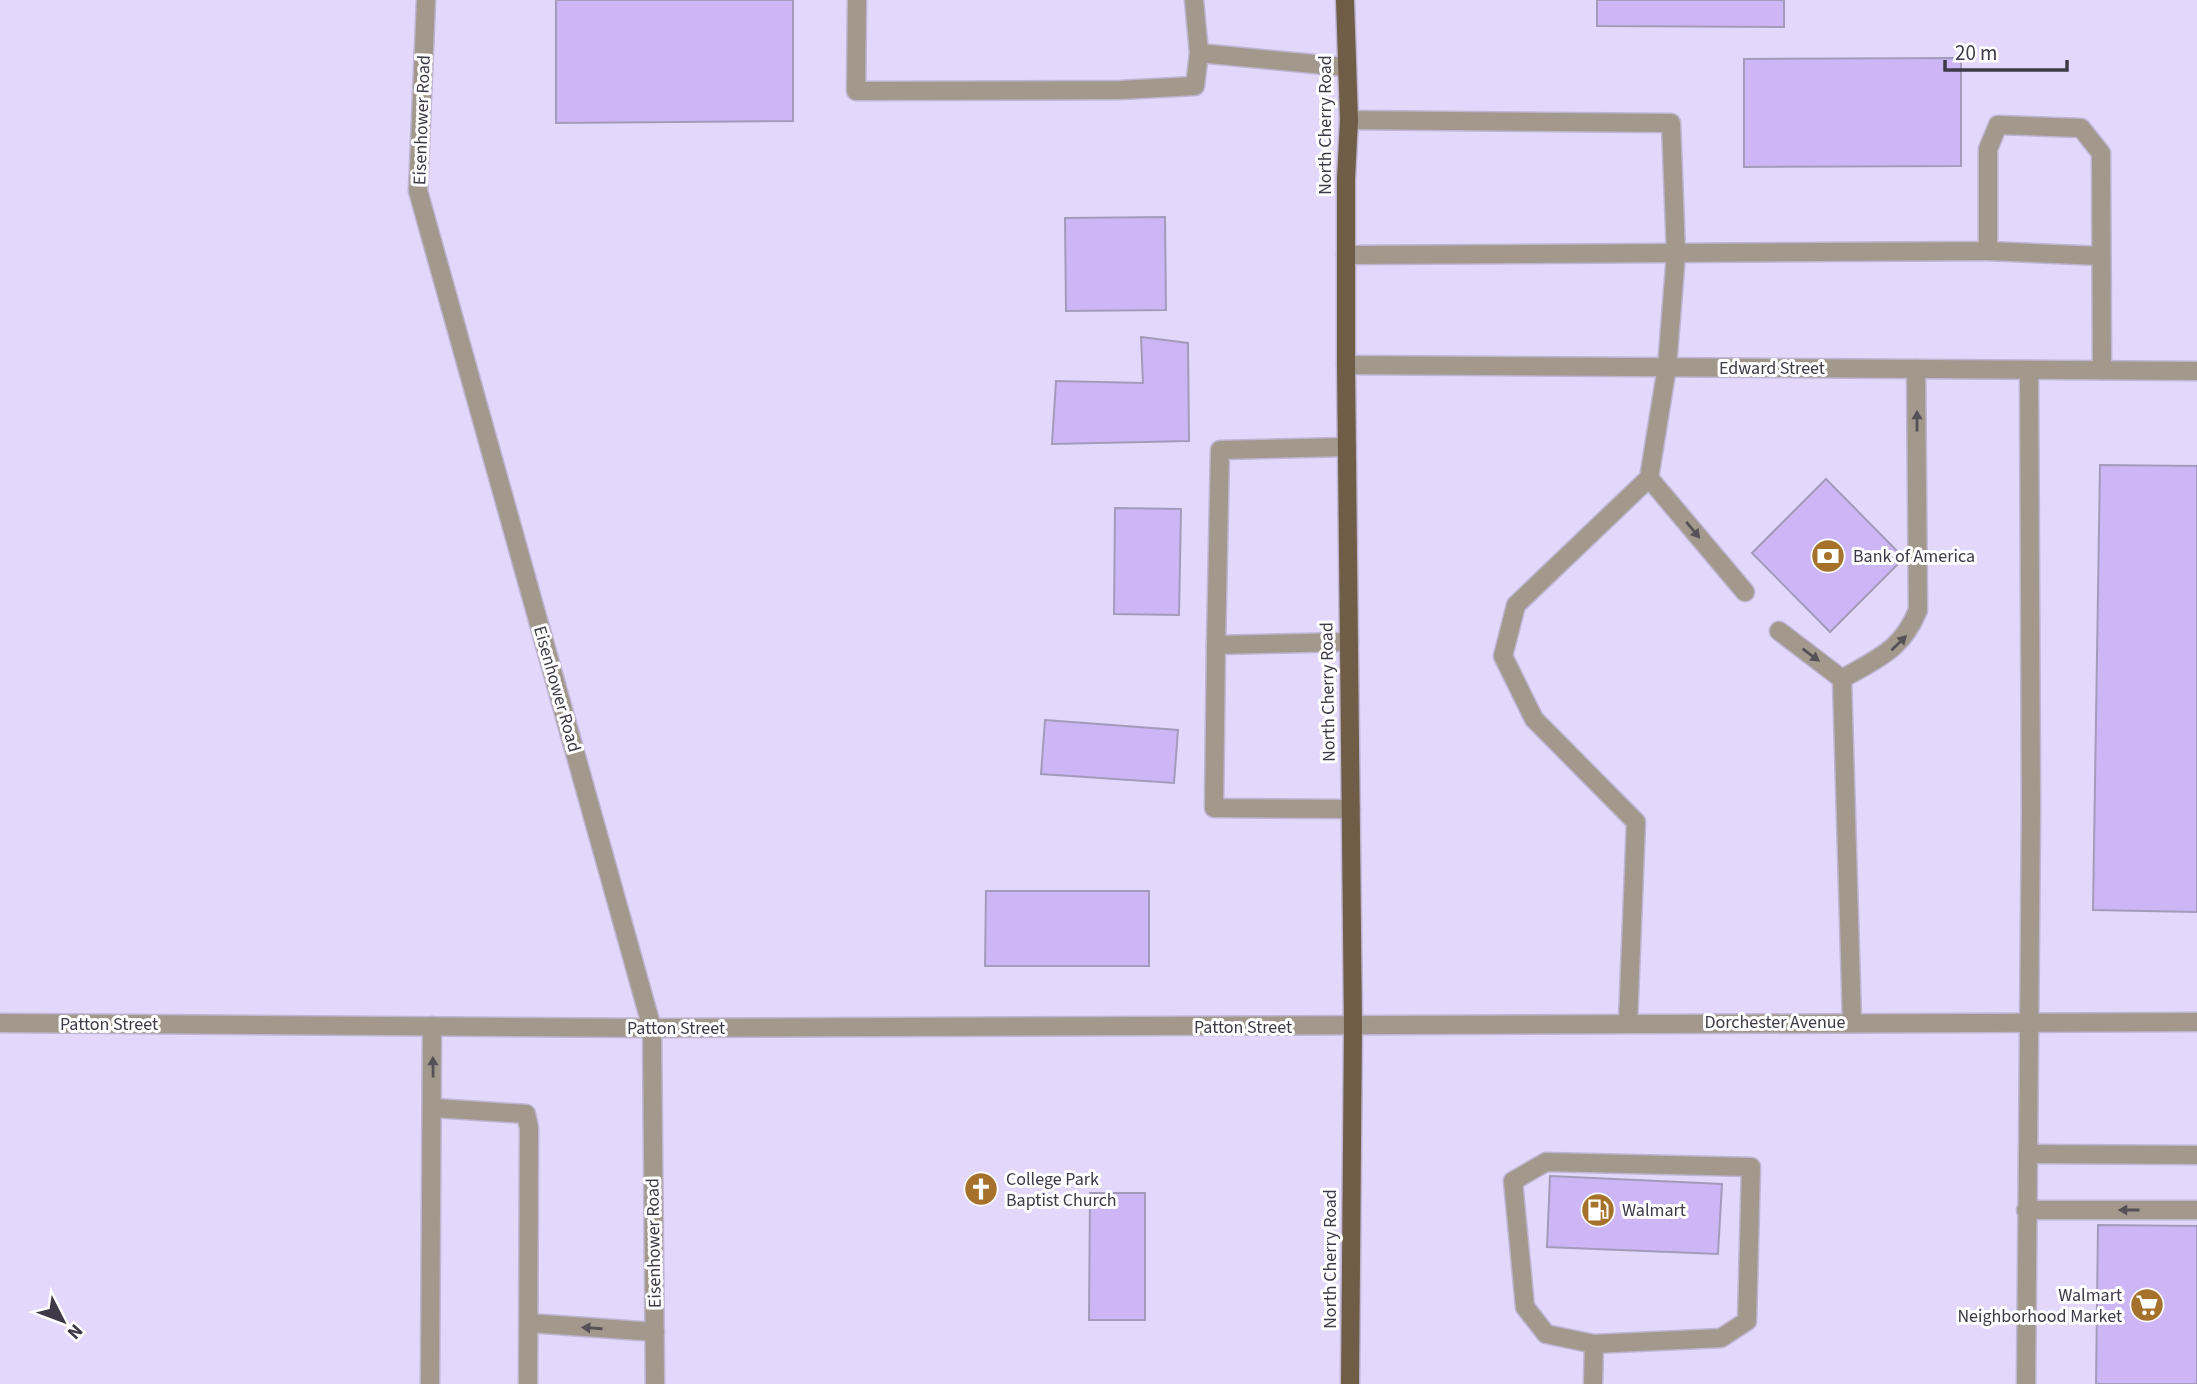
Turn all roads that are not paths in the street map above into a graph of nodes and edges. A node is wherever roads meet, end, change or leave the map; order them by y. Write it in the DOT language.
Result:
graph roads {
  1 [pos="426,0"];
  2 [pos="857,0"];
  3 [pos="1194,0"];
  4 [pos="1345,0"];
  5 [pos="1199,53"];
  6 [pos="1345,66"];
  7 [pos="1349,120"];
  8 [pos="1988,251"];
  9 [pos="1676,254"];
  10 [pos="1346,255"];
  11 [pos="2101,256"];
  12 [pos="1346,365"];
  13 [pos="1667,367"];
  14 [pos="1916,369"];
  15 [pos="2029,370"];
  16 [pos="2102,370"];
  17 [pos="2197,371"];
  18 [pos="1347,447"];
  19 [pos="1649,478"];
  20 [pos="1745,592"];
  21 [pos="1779,631"];
  22 [pos="1349,642"];
  23 [pos="1216,645"];
  24 [pos="1842,678"];
  25 [pos="1351,809"];
  26 [pos="1628,1022"];
  27 [pos="1852,1022"];
  28 [pos="2030,1022"];
  29 [pos="2197,1022"];
  30 [pos="0,1023"];
  31 [pos="1353,1026"];
  32 [pos="432,1027"];
  33 [pos="652,1028"];
  34 [pos="434,1108"];
  35 [pos="2028,1154"];
  36 [pos="2197,1156"];
  37 [pos="2026,1210"];
  38 [pos="2197,1210"];
  39 [pos="529,1323"];
  40 [pos="655,1332"];
  41 [pos="1594,1344"];
  42 [pos="430,1384"];
  43 [pos="528,1384"];
  44 [pos="655,1384"];
  45 [pos="1350,1384"];
  46 [pos="1593,1384"];
  47 [pos="2026,1384"];
  1 -- 33 [label="street, Eisenhower Road"];
  2 -- 5 [label="street"];
  3 -- 5 [label="street"];
  4 -- 6 [label="main road, North Cherry Road"];
  5 -- 6 [label="street"];
  6 -- 7 [label="main road, North Cherry Road"];
  7 -- 9 [label="street"];
  7 -- 10 [label="main road, North Cherry Road"];
  8 -- 9 [label="street"];
  8 -- 11 [label="street"];
  8 -- 11 [label="street"];
  9 -- 10 [label="street"];
  9 -- 13 [label="street"];
  10 -- 12 [label="main road, North Cherry Road"];
  11 -- 16 [label="street"];
  12 -- 13 [label="street, Edward Street"];
  12 -- 18 [label="main road, North Cherry Road"];
  13 -- 14 [label="street, Edward Street"];
  13 -- 19 [label="street"];
  14 -- 15 [label="street, Edward Street"];
  24 -- 14 [label="street, one-way"];
  15 -- 16 [label="street, Edward Street"];
  15 -- 28 [label="street"];
  16 -- 17 [label="street, Edward Street"];
  18 -- 22 [label="main road, North Cherry Road"];
  18 -- 23 [label="street"];
  19 -- 20 [label="street, one-way"];
  19 -- 26 [label="street"];
  21 -- 24 [label="street, one-way"];
  22 -- 23 [label="street"];
  22 -- 25 [label="main road, North Cherry Road"];
  23 -- 25 [label="street"];
  24 -- 27 [label="street"];
  25 -- 31 [label="main road, North Cherry Road"];
  26 -- 27 [label="street, Dorchester Avenue"];
  26 -- 31 [label="street, Dorchester Avenue"];
  27 -- 28 [label="street, Dorchester Avenue"];
  28 -- 29 [label="street, Dorchester Avenue"];
  28 -- 35 [label="street"];
  30 -- 32 [label="street, Patton Street"];
  31 -- 33 [label="street, Patton Street"];
  31 -- 45 [label="main road, North Cherry Road"];
  32 -- 33 [label="street, Patton Street"];
  34 -- 32 [label="street, one-way"];
  33 -- 40 [label="street, Eisenhower Road"];
  34 -- 39 [label="street"];
  34 -- 42 [label="street"];
  35 -- 36 [label="street"];
  35 -- 37 [label="street"];
  38 -- 37 [label="street, one-way"];
  37 -- 47 [label="street"];
  40 -- 39 [label="street, one-way"];
  39 -- 43 [label="street"];
  40 -- 44 [label="street, Eisenhower Road"];
  41 -- 41 [label="street"];
  41 -- 46 [label="street"];
}
